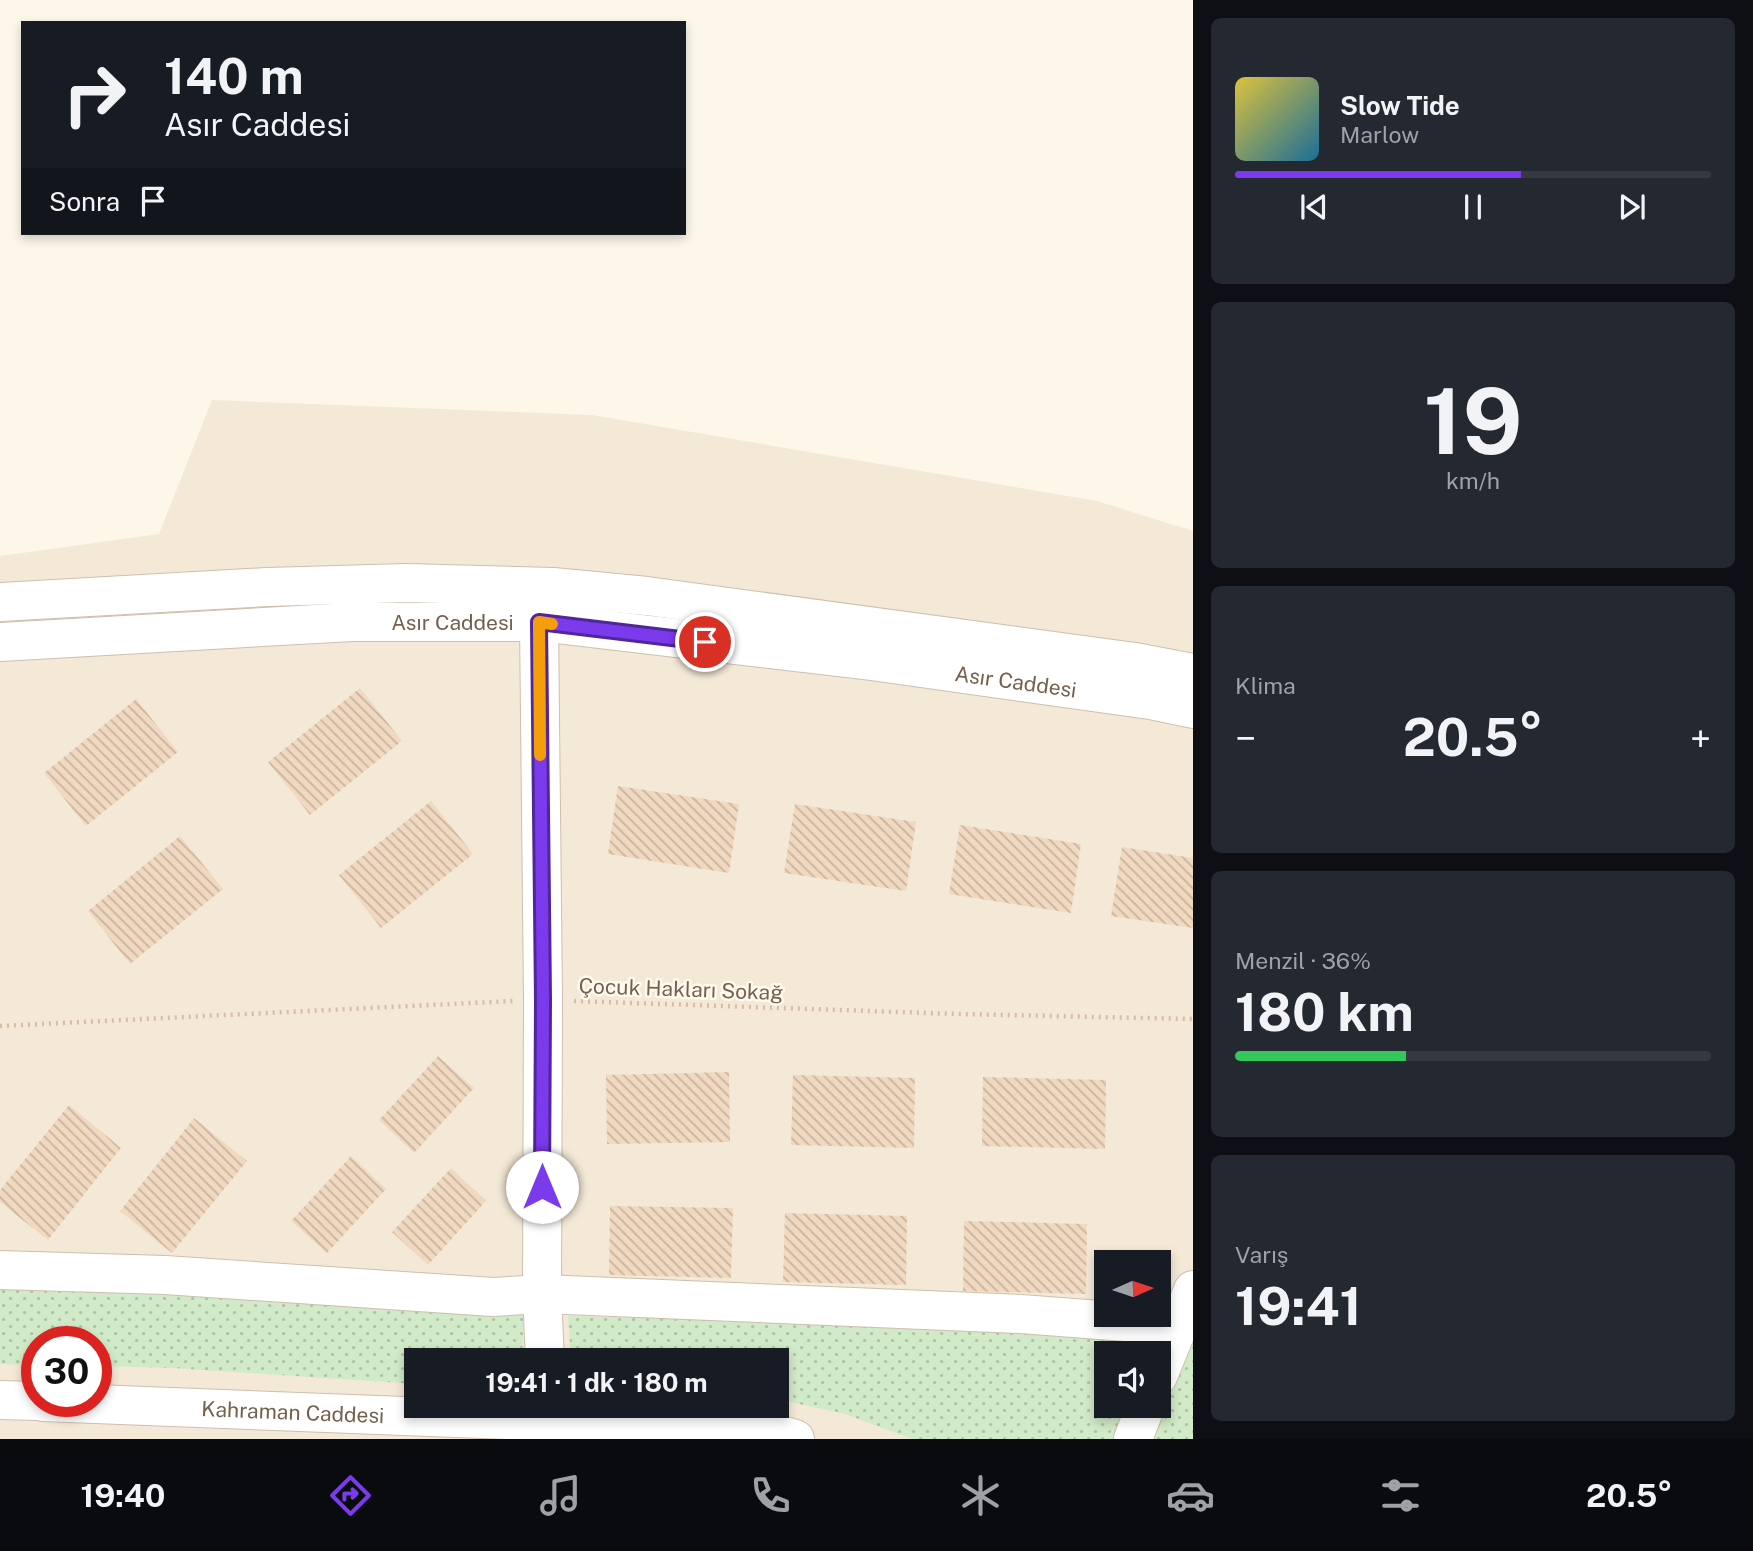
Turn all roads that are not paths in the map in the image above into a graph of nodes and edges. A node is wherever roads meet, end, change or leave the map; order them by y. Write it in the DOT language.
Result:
graph roads {
  1 [pos="0,602"];
  2 [pos="539,622"];
  3 [pos="0,642"];
  4 [pos="1193,673"];
  5 [pos="1193,709"];
  6 [pos="0,1270"];
  7 [pos="1193,1290"];
  8 [pos="542,1294"];
  9 [pos="1179,1326"];
  10 [pos="1171,1345"];
  11 [pos="544,1348"];
  12 [pos="0,1400"];
  13 [pos="21,1401"];
  14 [pos="112,1405"];
  15 [pos="1141,1418"];
  16 [pos="547,1422"];
  17 [pos="794,1439"];
  18 [pos="1133,1439"];
  1 -- 4 [label="street, Asır Caddesi"];
  2 -- 3 [label="street, Asır Caddesi"];
  2 -- 5 [label="street, Asır Caddesi"];
  2 -- 8 [label="street"];
  6 -- 8 [label="street"];
  7 -- 9 [label="street"];
  8 -- 9 [label="street"];
  8 -- 11 [label="street"];
  9 -- 10 [label="street"];
  12 -- 13 [label="street"];
  14 -- 16 [label="street, Kahraman Caddesi"];
  15 -- 18 [label="street"];
  16 -- 17 [label="street, Kahraman Caddesi"];
}
